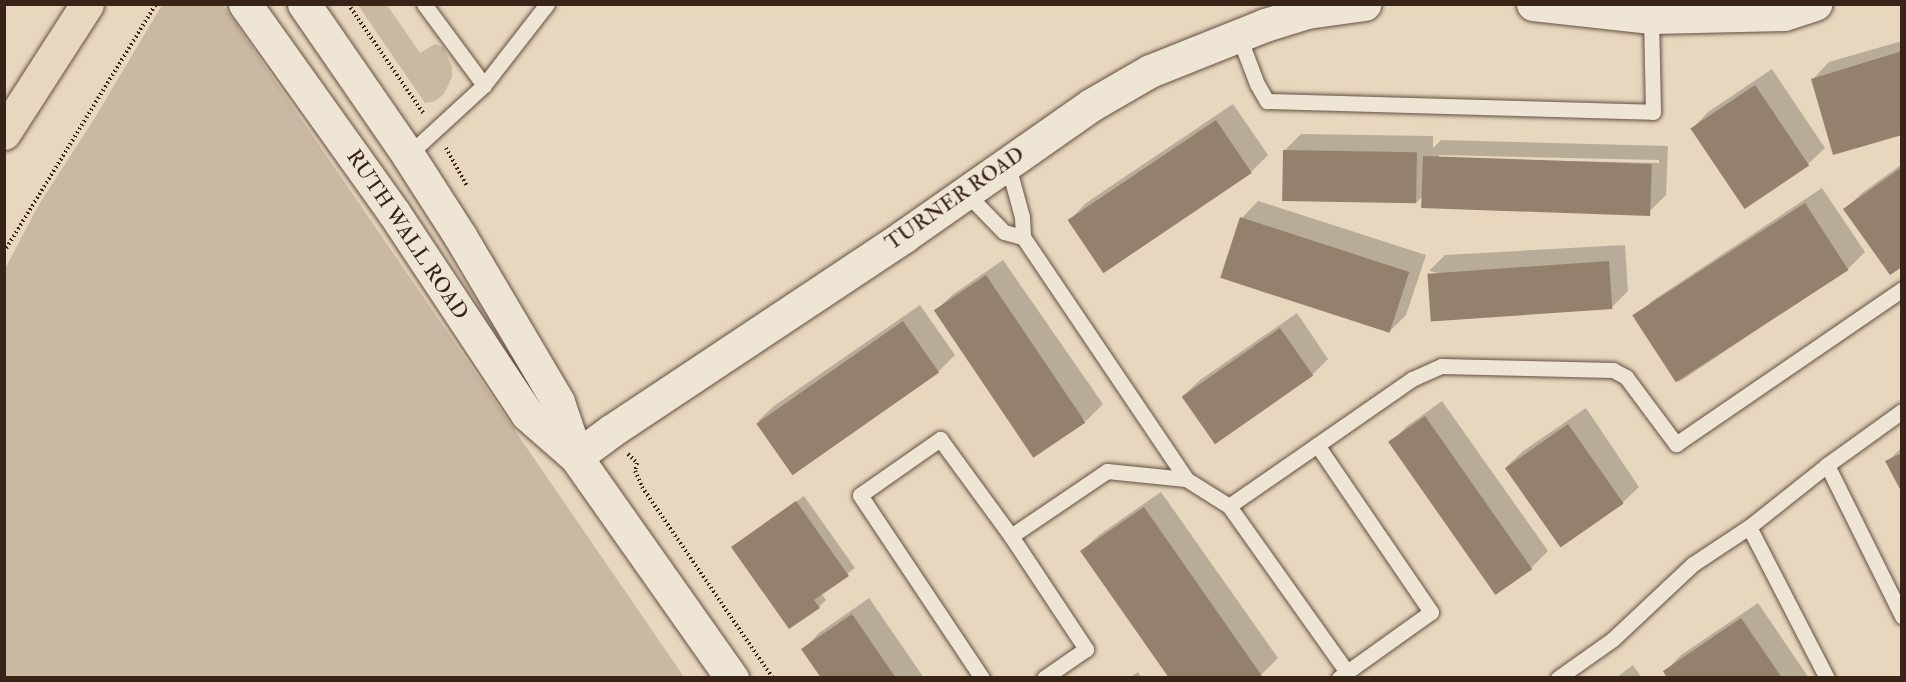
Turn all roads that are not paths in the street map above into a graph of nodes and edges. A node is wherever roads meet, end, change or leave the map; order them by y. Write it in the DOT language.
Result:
graph roads {
  1 [pos="87,4"];
  2 [pos="102,4"];
  3 [pos="245,4"];
  4 [pos="304,4"];
  5 [pos="424,4"];
  6 [pos="547,4"];
  7 [pos="1364,4"];
  8 [pos="1533,4"];
  9 [pos="1815,4"];
  10 [pos="1651,16"];
  11 [pos="1237,34"];
  12 [pos="65,35"];
  13 [pos="483,85"];
  14 [pos="4,133"];
  15 [pos="408,155"];
  16 [pos="1007,162"];
  17 [pos="966,193"];
  18 [pos="1023,237"];
  19 [pos="1902,289"];
  20 [pos="1902,411"];
  21 [pos="1317,445"];
  22 [pos="576,457"];
  23 [pos="1827,465"];
  24 [pos="1186,479"];
  25 [pos="1229,506"];
  26 [pos="1749,526"];
  27 [pos="1011,536"];
  28 [pos="1902,616"];
  29 [pos="1343,675"];
  30 [pos="732,678"];
  31 [pos="982,678"];
  32 [pos="1044,678"];
  33 [pos="1558,678"];
  34 [pos="1827,678"];
  1 -- 12 [label="main road"];
  2 -- 12 [label="main road"];
  3 -- 22 [label="main road, RUTH WALL ROAD"];
  4 -- 15 [label="main road, RUTH WALL ROAD"];
  5 -- 13 [label="lane"];
  6 -- 13 [label="lane"];
  7 -- 11 [label="main road, TURNER ROAD"];
  8 -- 10 [label="main road"];
  9 -- 10 [label="main road"];
  10 -- 11 [label="lane"];
  11 -- 16 [label="main road, TURNER ROAD"];
  12 -- 14 [label="main road"];
  13 -- 15 [label="lane"];
  15 -- 22 [label="main road, RUTH WALL ROAD"];
  16 -- 17 [label="main road, TURNER ROAD"];
  16 -- 18 [label="lane"];
  17 -- 18 [label="lane"];
  17 -- 22 [label="main road, TURNER ROAD"];
  18 -- 24 [label="lane"];
  19 -- 21 [label="lane"];
  20 -- 23 [label="lane"];
  21 -- 25 [label="lane"];
  21 -- 29 [label="lane"];
  22 -- 30 [label="main road, RUTH WALL ROAD"];
  23 -- 26 [label="lane"];
  23 -- 28 [label="lane"];
  24 -- 25 [label="lane"];
  24 -- 27 [label="lane"];
  25 -- 29 [label="lane"];
  26 -- 33 [label="lane"];
  26 -- 34 [label="lane"];
  27 -- 31 [label="lane"];
  27 -- 32 [label="lane"];
}
